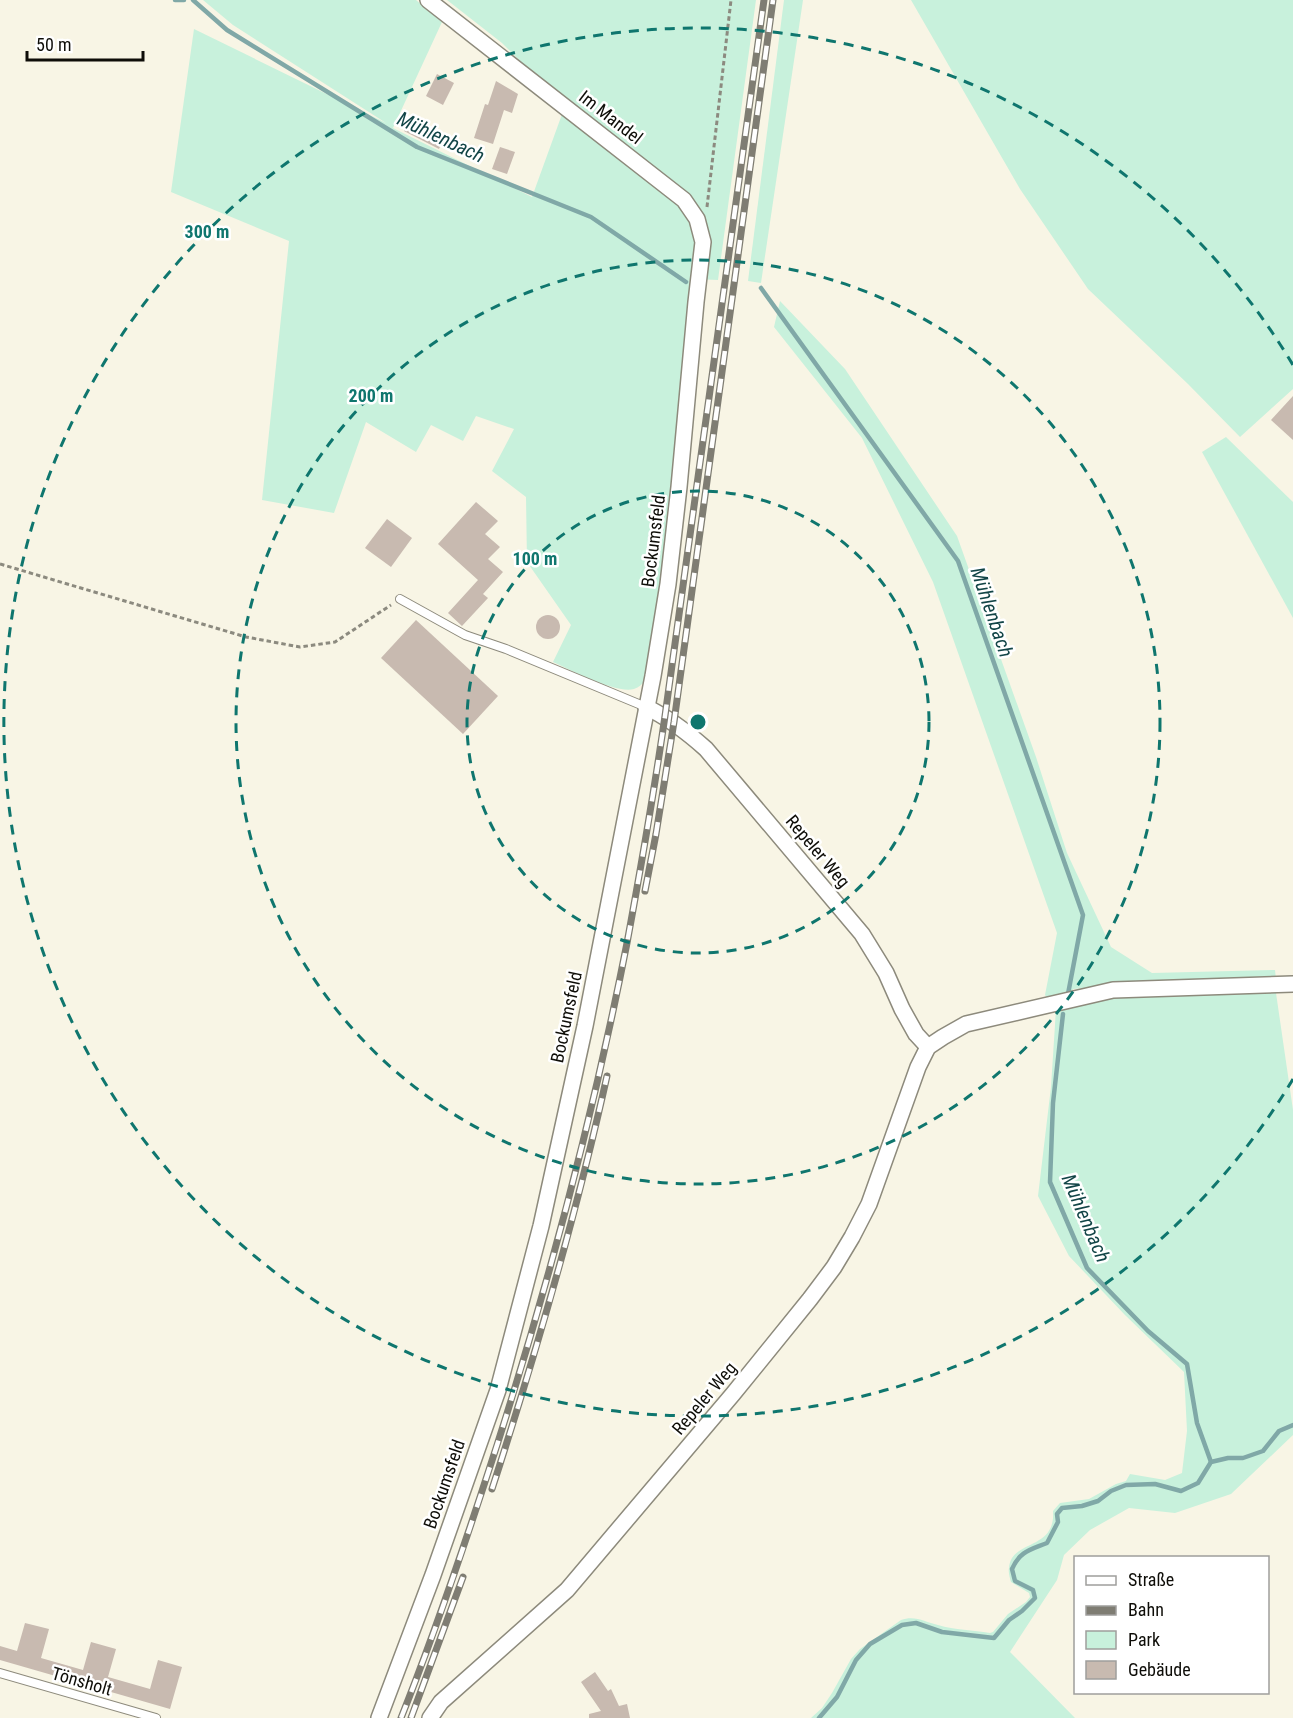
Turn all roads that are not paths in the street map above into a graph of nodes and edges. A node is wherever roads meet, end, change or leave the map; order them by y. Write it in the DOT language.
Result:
graph roads {
  1 [pos="428,0"];
  2 [pos="696,302"];
  3 [pos="400,599"];
  4 [pos="646,707"];
  5 [pos="1293,984"];
  6 [pos="928,1047"];
  7 [pos="0,1673"];
  8 [pos="156,1718"];
  9 [pos="379,1718"];
  10 [pos="430,1718"];
  1 -- 2 [label="street, Im Mandel"];
  2 -- 4 [label="street, Bockumsfeld"];
  3 -- 4 [label="lane"];
  4 -- 6 [label="street, Repeler Weg"];
  4 -- 9 [label="street, Bockumsfeld"];
  5 -- 6 [label="street"];
  6 -- 10 [label="street, Repeler Weg"];
  7 -- 8 [label="lane, Tönsholt"];
}
